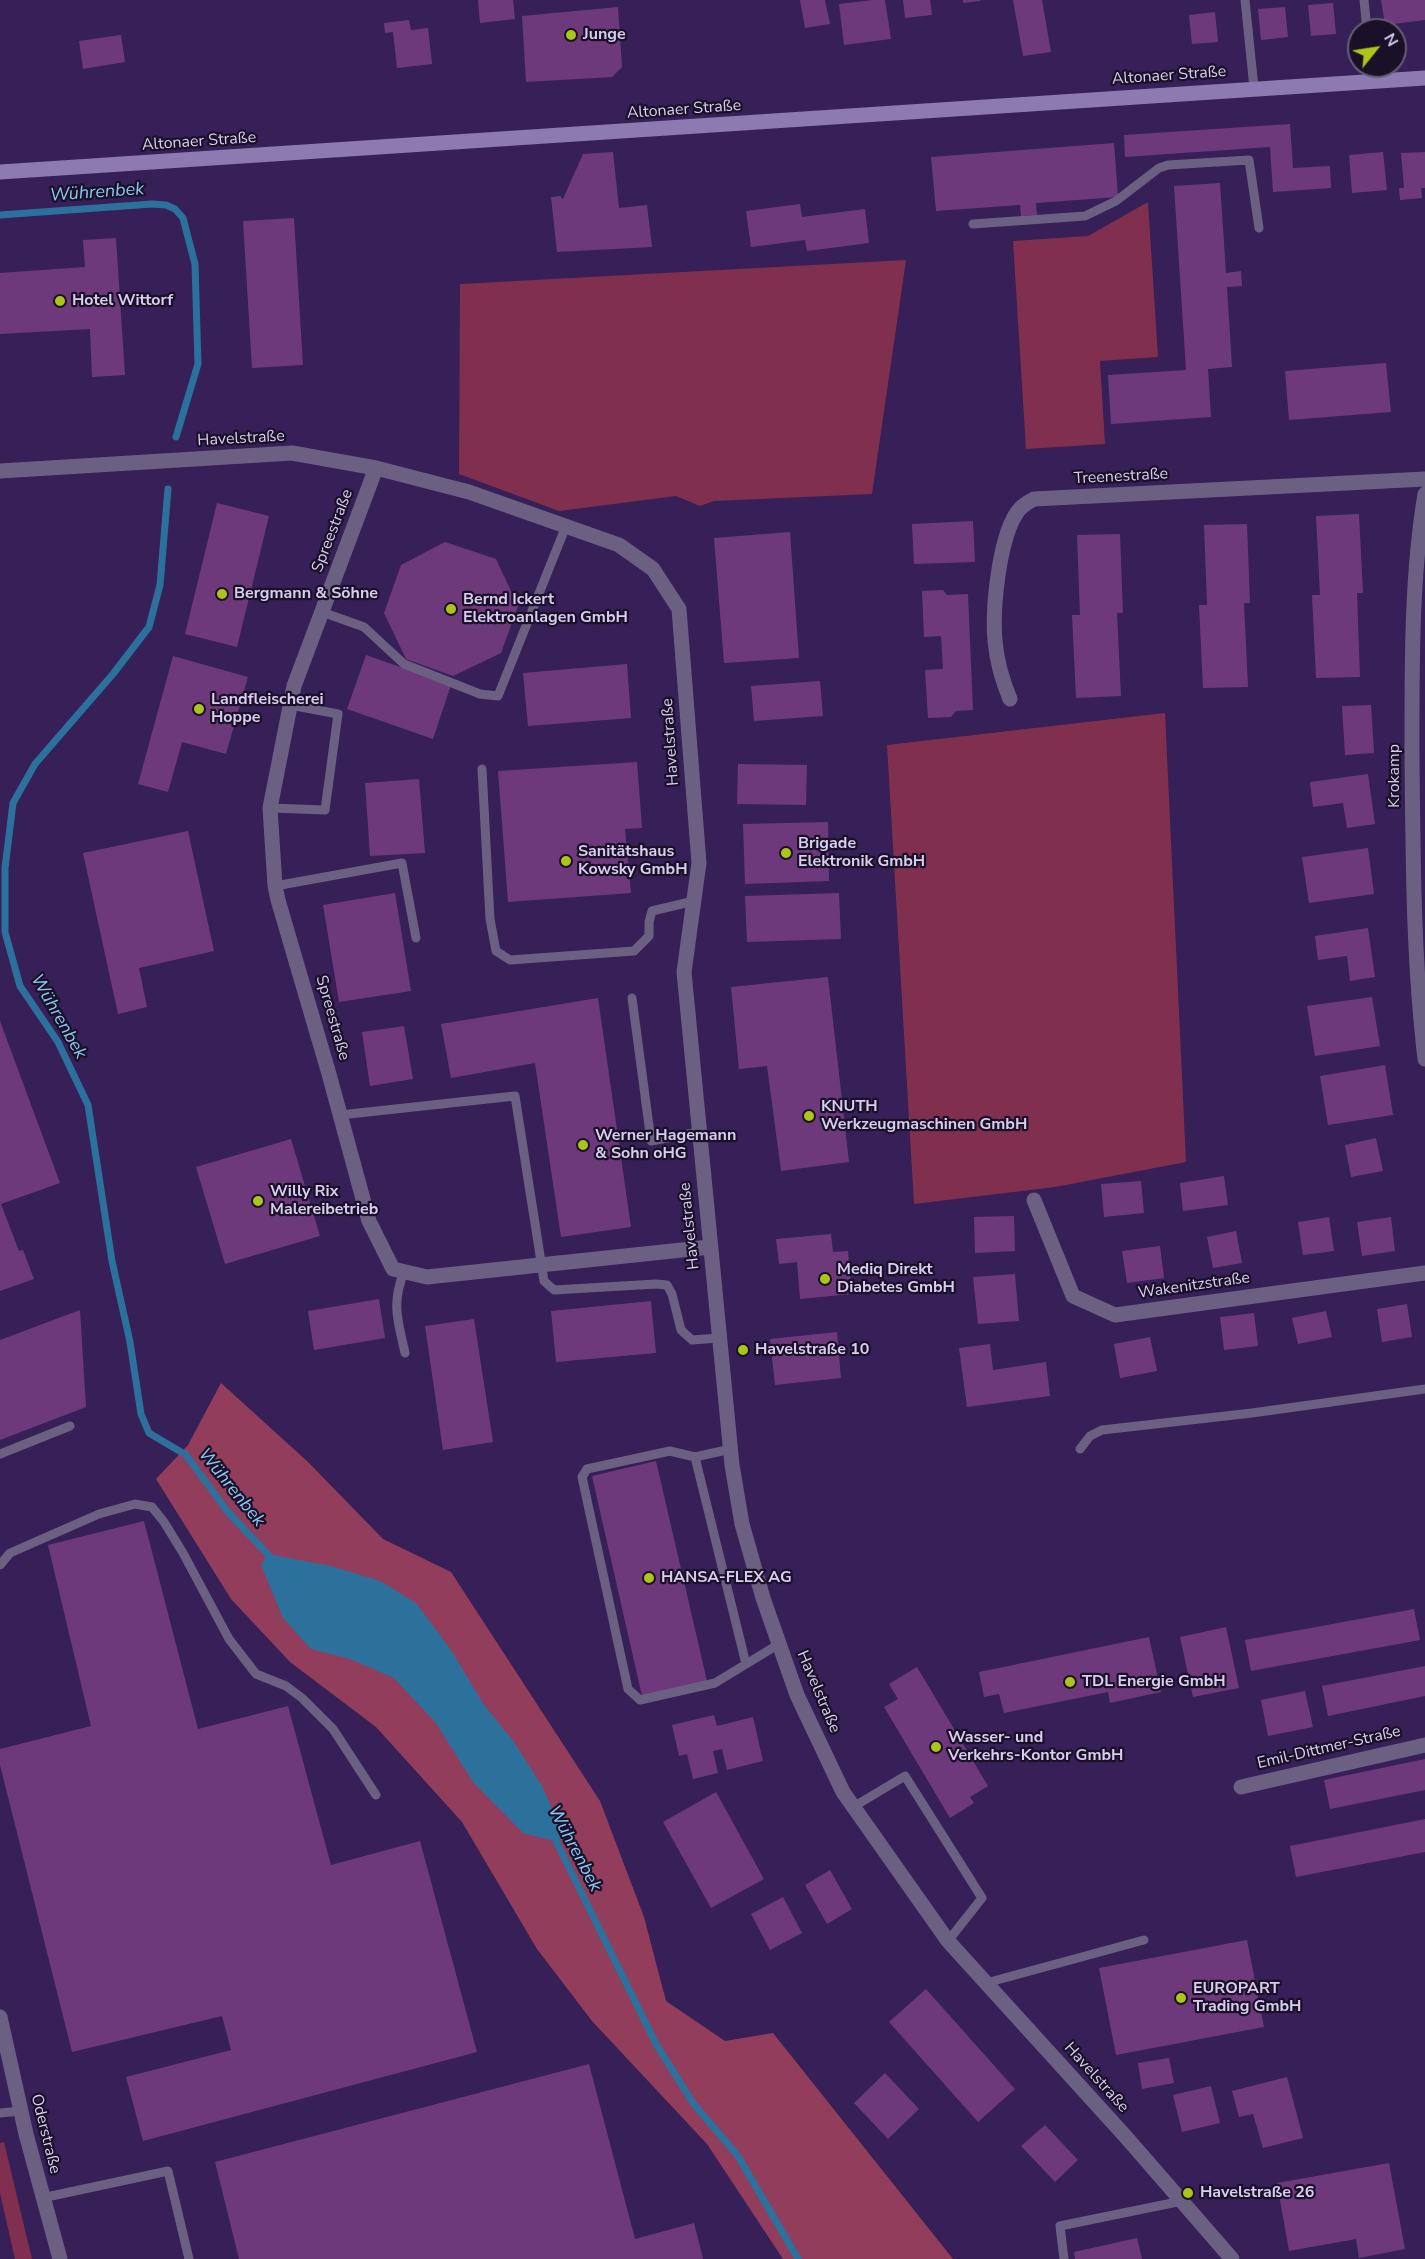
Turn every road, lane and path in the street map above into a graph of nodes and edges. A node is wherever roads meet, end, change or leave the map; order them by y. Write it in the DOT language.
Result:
graph roads {
  1 [pos="1245,0"];
  2 [pos="1364,0"];
  3 [pos="1366,18"];
  4 [pos="1371,78"];
  5 [pos="1425,78"];
  6 [pos="1371,82"];
  7 [pos="1254,88"];
  8 [pos="0,172"];
  9 [pos="973,224"];
  10 [pos="1259,228"];
  11 [pos="376,468"];
  12 [pos="0,471"];
  13 [pos="1425,479"];
  14 [pos="1425,494"];
  15 [pos="566,526"];
  16 [pos="322,612"];
  17 [pos="1010,699"];
  18 [pos="290,705"];
  19 [pos="1419,725"];
  20 [pos="482,769"];
  21 [pos="270,808"];
  22 [pos="274,886"];
  23 [pos="694,901"];
  24 [pos="416,938"];
  25 [pos="633,998"];
  26 [pos="1425,1059"];
  27 [pos="340,1115"];
  28 [pos="699,1132"];
  29 [pos="1034,1200"];
  30 [pos="710,1247"];
  31 [pos="543,1265"];
  32 [pos="404,1272"];
  33 [pos="1425,1273"];
  34 [pos="719,1338"];
  35 [pos="405,1353"];
  36 [pos="1425,1389"];
  37 [pos="69,1426"];
  38 [pos="731,1449"];
  39 [pos="1080,1449"];
  40 [pos="0,1454"];
  41 [pos="695,1457"];
  42 [pos="0,1565"];
  43 [pos="779,1644"];
  44 [pos="746,1664"];
  45 [pos="1425,1744"];
  46 [pos="1241,1787"];
  47 [pos="376,1795"];
  48 [pos="853,1807"];
  49 [pos="1144,1940"];
  50 [pos="948,1941"];
  51 [pos="986,1983"];
  52 [pos="0,2017"];
  53 [pos="21,2111"];
  54 [pos="0,2113"];
  55 [pos="42,2198"];
  56 [pos="1182,2201"];
  57 [pos="60,2259"];
  58 [pos="189,2259"];
  59 [pos="1064,2259"];
  60 [pos="1232,2259"];
  1 -- 7 [label="lane"];
  2 -- 3 [label="lane"];
  4 -- 6 [label="lane"];
  5 -- 6 [label="main road, Altonaer Straße"];
  6 -- 7 [label="main road, Altonaer Straße"];
  7 -- 8 [label="main road, Altonaer Straße"];
  9 -- 10 [label="lane"];
  11 -- 12 [label="street, Havelstraße"];
  11 -- 15 [label="street, Havelstraße"];
  11 -- 16 [label="street, Spreestraße"];
  13 -- 17 [label="street, Treenestraße"];
  14 -- 19 [label="street, Krokamp"];
  15 -- 16 [label="lane"];
  15 -- 23 [label="street, Havelstraße"];
  16 -- 18 [label="street, Spreestraße"];
  18 -- 21 [label="street, Spreestraße"];
  18 -- 21 [label="lane"];
  19 -- 26 [label="street, Krokamp"];
  20 -- 23 [label="lane"];
  21 -- 22 [label="street, Spreestraße"];
  22 -- 24 [label="lane"];
  22 -- 27 [label="street, Spreestraße"];
  23 -- 28 [label="street, Havelstraße"];
  25 -- 28 [label="lane"];
  27 -- 31 [label="lane"];
  27 -- 32 [label="street, Spreestraße"];
  28 -- 30 [label="street, Havelstraße"];
  29 -- 33 [label="street, Wakenitzstraße"];
  30 -- 31 [label="street"];
  30 -- 34 [label="street, Havelstraße"];
  31 -- 32 [label="street"];
  31 -- 34 [label="lane"];
  32 -- 35 [label="lane"];
  34 -- 38 [label="street, Havelstraße"];
  36 -- 39 [label="lane"];
  37 -- 40 [label="lane"];
  38 -- 41 [label="lane"];
  38 -- 43 [label="street, Havelstraße"];
  41 -- 44 [label="lane"];
  41 -- 44 [label="lane"];
  42 -- 47 [label="lane"];
  43 -- 44 [label="lane"];
  43 -- 48 [label="street, Havelstraße"];
  45 -- 46 [label="street, Emil-Dittmer-Straße"];
  48 -- 50 [label="street, Havelstraße"];
  48 -- 50 [label="lane"];
  49 -- 51 [label="lane"];
  50 -- 51 [label="street, Havelstraße"];
  51 -- 56 [label="street, Havelstraße"];
  52 -- 53 [label="street, Oderstraße"];
  53 -- 54 [label="lane"];
  53 -- 55 [label="street, Oderstraße"];
  55 -- 57 [label="street, Oderstraße"];
  55 -- 58 [label="lane"];
  56 -- 59 [label="lane"];
  56 -- 60 [label="street, Havelstraße"];
}
